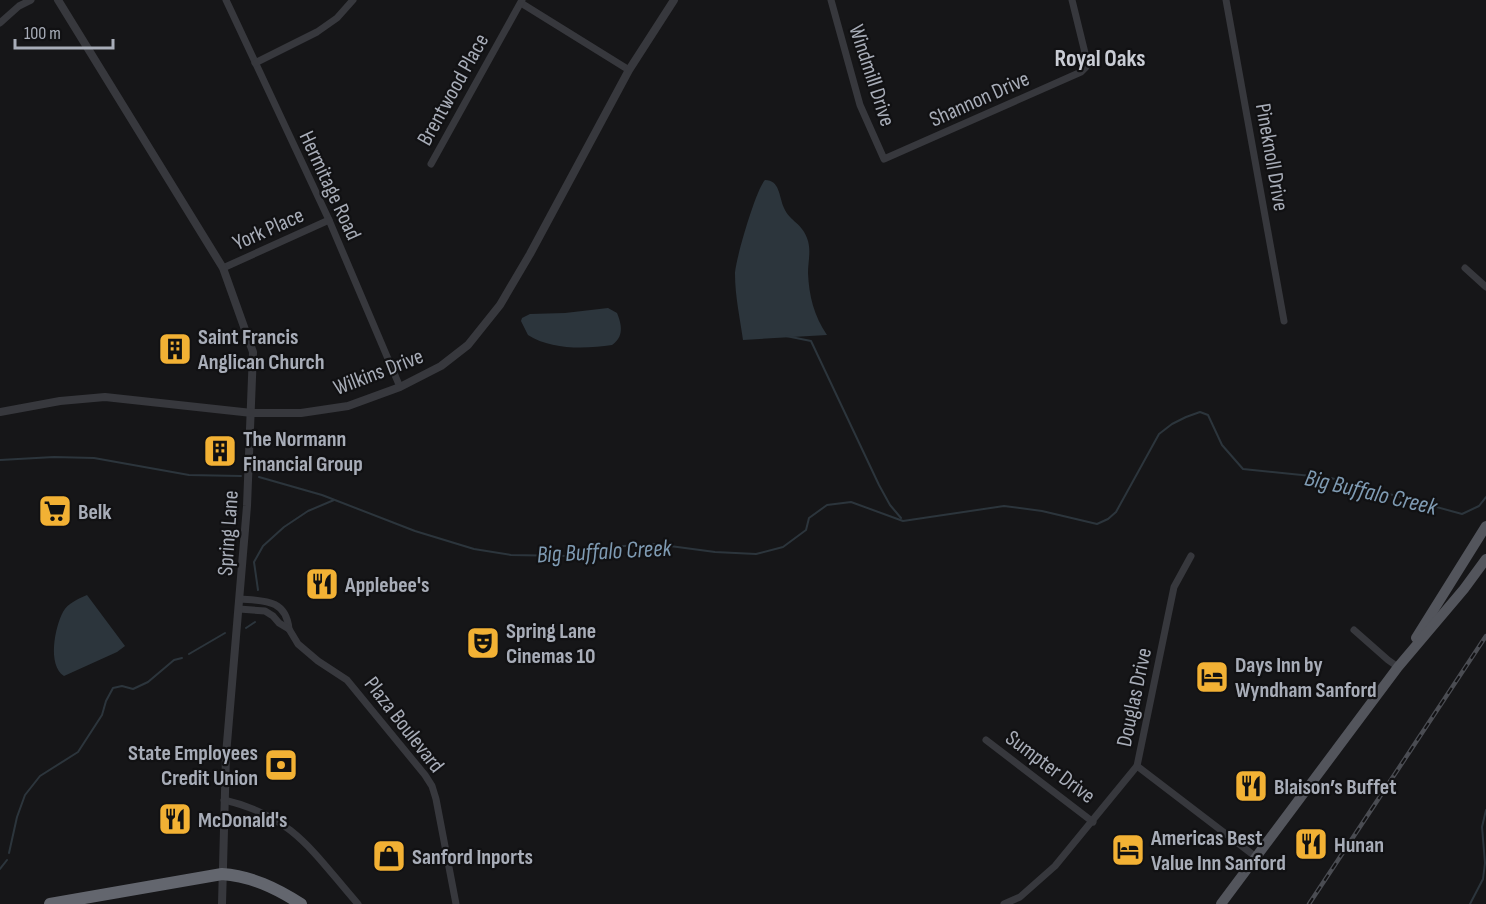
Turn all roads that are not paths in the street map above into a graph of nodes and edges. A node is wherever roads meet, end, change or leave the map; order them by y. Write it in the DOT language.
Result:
graph roads {
  1 [pos="31,0"];
  2 [pos="58,0"];
  3 [pos="226,0"];
  4 [pos="353,0"];
  5 [pos="674,0"];
  6 [pos="831,0"];
  7 [pos="1072,0"];
  8 [pos="1226,0"];
  9 [pos="521,2"];
  10 [pos="0,23"];
  11 [pos="255,63"];
  12 [pos="628,70"];
  13 [pos="884,159"];
  14 [pos="431,164"];
  15 [pos="329,220"];
  16 [pos="223,268"];
  17 [pos="1465,268"];
  18 [pos="1486,287"];
  19 [pos="1284,321"];
  20 [pos="400,387"];
  21 [pos="0,412"];
  22 [pos="252,413"];
  23 [pos="1486,526"];
  24 [pos="1191,556"];
  25 [pos="1486,559"];
  26 [pos="240,599"];
  27 [pos="239,609"];
  28 [pos="289,630"];
  29 [pos="1354,630"];
  30 [pos="1398,667"];
  31 [pos="986,740"];
  32 [pos="1137,766"];
  33 [pos="224,800"];
  34 [pos="1093,822"];
  35 [pos="1256,857"];
  36 [pos="222,874"];
  37 [pos="50,904"];
  38 [pos="222,904"];
  39 [pos="301,904"];
  40 [pos="358,904"];
  41 [pos="456,904"];
  42 [pos="1004,904"];
  43 [pos="1221,904"];
  1 -- 10 [label="street"];
  2 -- 16 [label="street, Spring Lane"];
  3 -- 11 [label="street, Hermitage Road"];
  4 -- 11 [label="street"];
  5 -- 12 [label="street, Wilkins Drive"];
  6 -- 13 [label="street, Windmill Drive"];
  7 -- 13 [label="street, Shannon Drive"];
  8 -- 19 [label="street, Pineknoll Drive"];
  9 -- 12 [label="street"];
  9 -- 14 [label="street, Brentwood Place"];
  11 -- 15 [label="street, Hermitage Road"];
  12 -- 20 [label="street, Wilkins Drive"];
  15 -- 16 [label="street, York Place"];
  15 -- 20 [label="street, Hermitage Road"];
  16 -- 22 [label="street, Spring Lane"];
  17 -- 18 [label="street"];
  20 -- 22 [label="street, Wilkins Drive"];
  21 -- 22 [label="street, Wilkins Drive"];
  22 -- 26 [label="street, Spring Lane"];
  23 -- 30 [label="main road"];
  24 -- 32 [label="street, Douglas Drive"];
  25 -- 30 [label="main road"];
  26 -- 27 [label="street, Spring Lane"];
  26 -- 28 [label="street, Plaza Boulevard"];
  27 -- 28 [label="street, Plaza Boulevard"];
  27 -- 33 [label="street, Spring Lane"];
  28 -- 41 [label="street, Plaza Boulevard"];
  29 -- 30 [label="street"];
  30 -- 35 [label="main road"];
  31 -- 34 [label="street, Sumpter Drive"];
  32 -- 34 [label="street, Douglas Drive"];
  32 -- 35 [label="street"];
  33 -- 36 [label="street, Spring Lane"];
  33 -- 40 [label="street"];
  34 -- 42 [label="street, Douglas Drive"];
  35 -- 43 [label="main road"];
  36 -- 37 [label="highway"];
  36 -- 38 [label="street, Spring Lane"];
  36 -- 39 [label="highway"];
}
